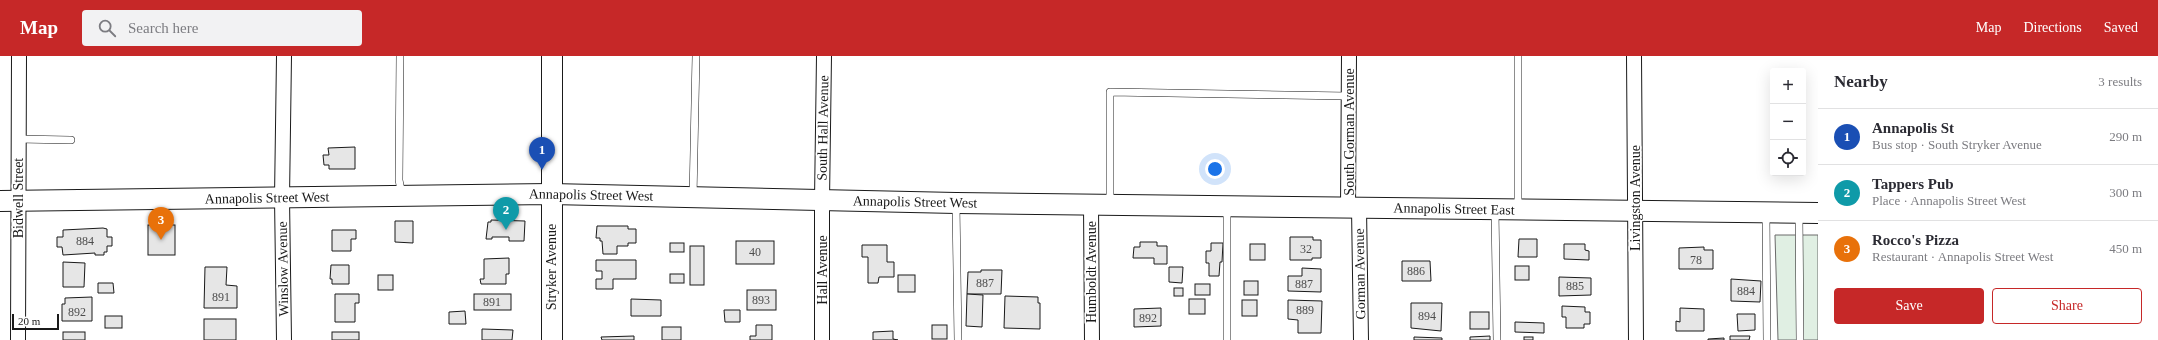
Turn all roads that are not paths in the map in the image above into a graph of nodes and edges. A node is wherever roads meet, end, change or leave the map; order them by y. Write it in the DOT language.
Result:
graph roads {
  1 [pos="19,56"];
  2 [pos="284,56"];
  3 [pos="400,56"];
  4 [pos="552,56"];
  5 [pos="696,56"];
  6 [pos="824,56"];
  7 [pos="1349,56"];
  8 [pos="1518,56"];
  9 [pos="1634,56"];
  10 [pos="1348,96"];
  11 [pos="18,139"];
  12 [pos="71,140"];
  13 [pos="551,194"];
  14 [pos="403,197"];
  15 [pos="693,197"];
  16 [pos="282,198"];
  17 [pos="822,200"];
  18 [pos="9,201"];
  19 [pos="956,203"];
  20 [pos="1101,205"];
  21 [pos="1227,206"];
  22 [pos="1354,208"];
  23 [pos="1495,210"];
  24 [pos="1518,210"];
  25 [pos="1634,212"];
  26 [pos="1766,213"];
  27 [pos="1808,213"];
  28 [pos="18,340"];
  29 [pos="284,340"];
  30 [pos="552,340"];
  31 [pos="822,340"];
  32 [pos="958,340"];
  33 [pos="1092,340"];
  34 [pos="1227,340"];
  35 [pos="1361,340"];
  36 [pos="1497,340"];
  37 [pos="1636,340"];
  38 [pos="1767,340"];
  39 [pos="1800,340"];
  1 -- 11 [label="street, Bidwell Street"];
  2 -- 16 [label="street, Winslow Avenue"];
  3 -- 14 [label="lane"];
  4 -- 13 [label="street, Stryker Avenue"];
  5 -- 15 [label="lane"];
  6 -- 17 [label="street, South Hall Avenue"];
  7 -- 10 [label="street, South Gorman Avenue"];
  8 -- 24 [label="lane"];
  9 -- 25 [label="street, Livingston Avenue"];
  10 -- 20 [label="lane"];
  10 -- 22 [label="street, South Gorman Avenue"];
  11 -- 12 [label="lane"];
  11 -- 18 [label="street, Bidwell Street"];
  13 -- 14 [label="street, Annapolis Street West"];
  13 -- 15 [label="street, Annapolis Street West"];
  13 -- 30 [label="street, Stryker Avenue"];
  14 -- 16 [label="street, Annapolis Street West"];
  15 -- 17 [label="street, Annapolis Street West"];
  16 -- 18 [label="street, Annapolis Street West"];
  16 -- 29 [label="street, Winslow Avenue"];
  17 -- 19 [label="street, Annapolis Street West"];
  17 -- 31 [label="street, Hall Avenue"];
  18 -- 28 [label="street, Bidwell Street"];
  19 -- 20 [label="street, Annapolis Street West"];
  19 -- 32 [label="lane"];
  20 -- 21 [label="street, Annapolis Street East"];
  20 -- 33 [label="street, Humboldt Avenue"];
  21 -- 22 [label="street, Annapolis Street East"];
  21 -- 34 [label="lane"];
  22 -- 23 [label="street, Annapolis Street East"];
  22 -- 35 [label="street, Gorman Avenue"];
  23 -- 24 [label="street, Annapolis Street East"];
  23 -- 36 [label="lane"];
  24 -- 25 [label="street, Annapolis Street East"];
  25 -- 26 [label="street, Annapolis Street East"];
  25 -- 37 [label="street, Livingston Avenue"];
  26 -- 27 [label="street, Annapolis Street East"];
  26 -- 38 [label="lane"];
  27 -- 39 [label="lane"];
}
